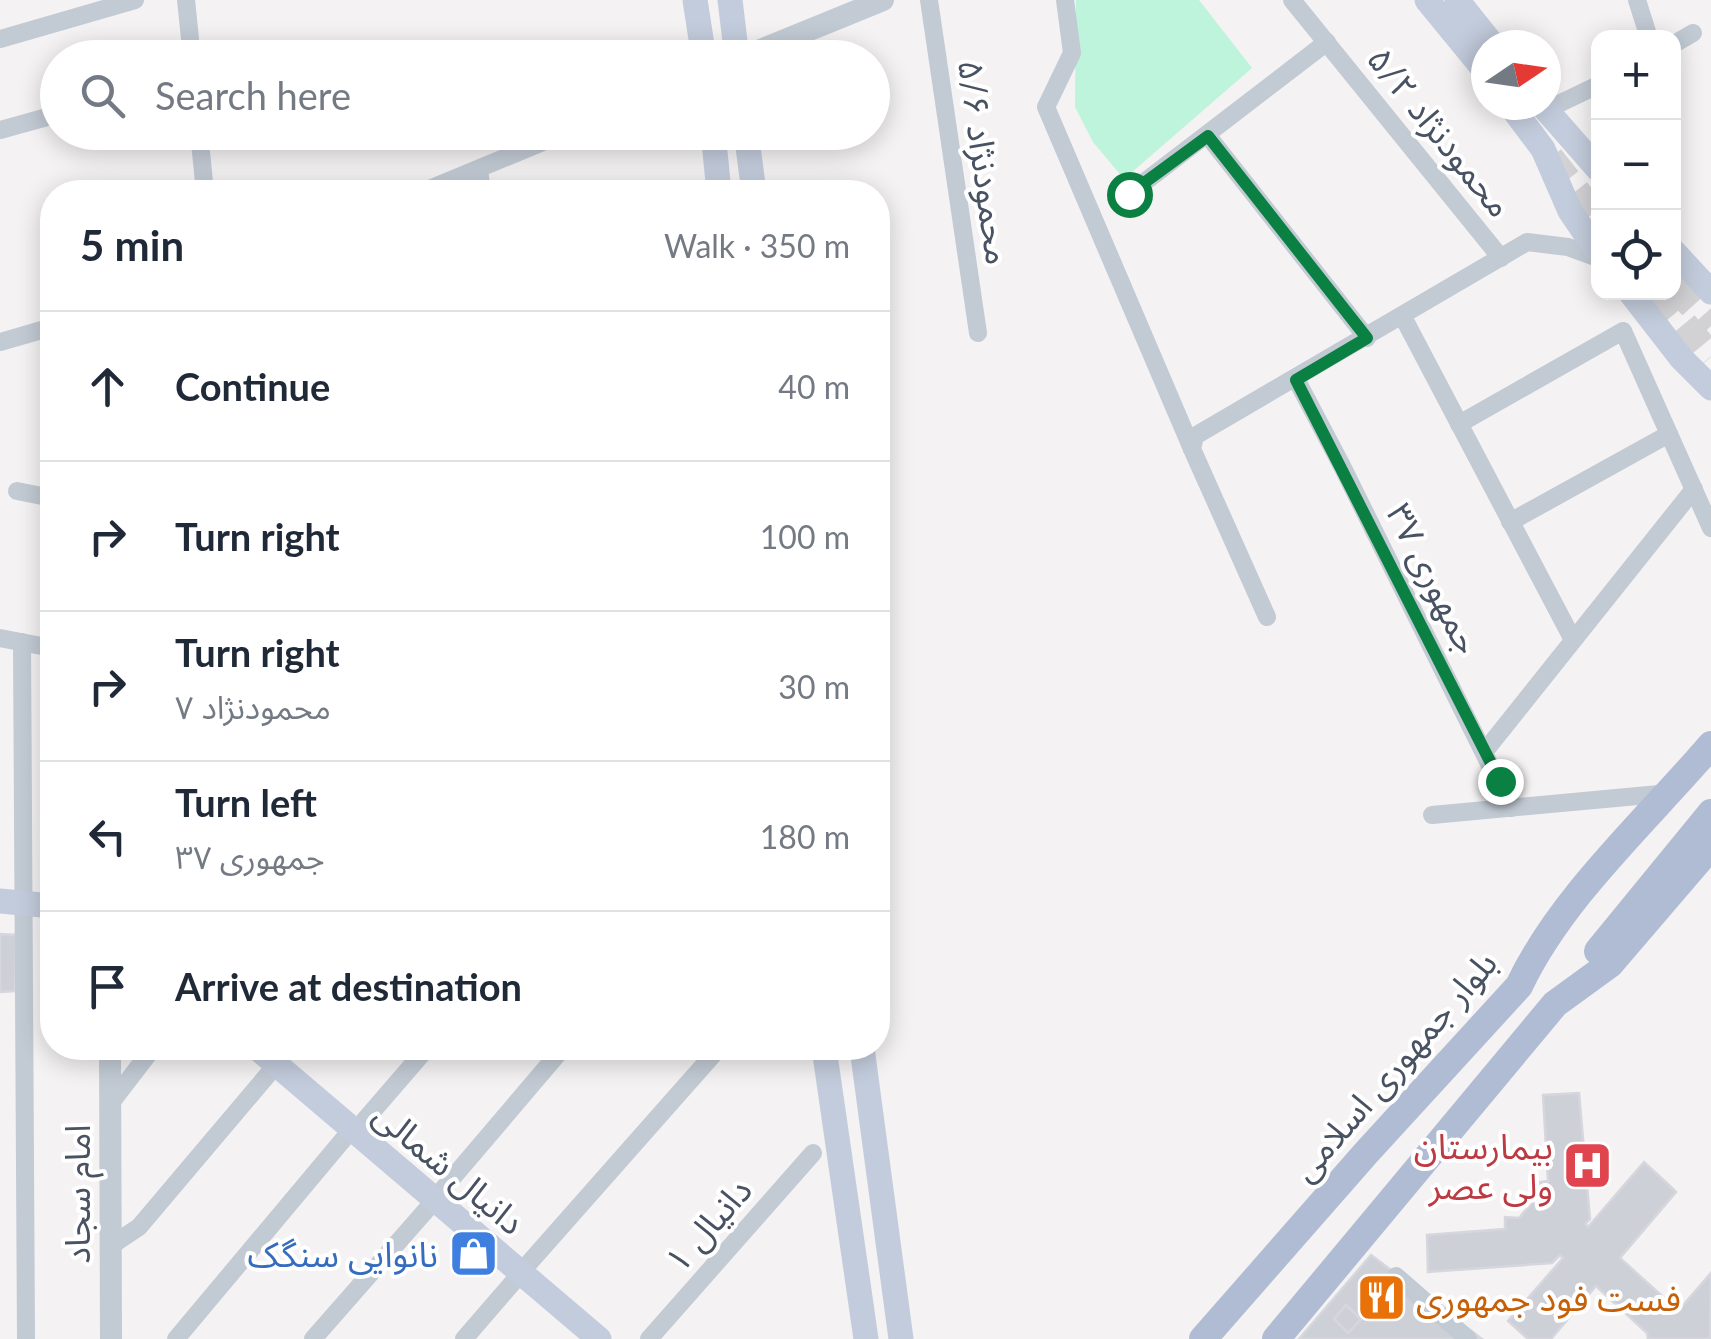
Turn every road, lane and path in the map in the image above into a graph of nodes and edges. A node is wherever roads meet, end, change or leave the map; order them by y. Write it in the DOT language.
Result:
graph roads {
  1 [pos="135,0"];
  2 [pos="186,0"];
  3 [pos="696,0"];
  4 [pos="730,0"];
  5 [pos="884,0"];
  6 [pos="929,0"];
  7 [pos="1065,0"];
  8 [pos="1292,0"];
  9 [pos="1427,0"];
  10 [pos="1458,0"];
  11 [pos="1637,0"];
  12 [pos="0,17"];
  13 [pos="1481,30"];
  14 [pos="1646,30"];
  15 [pos="1693,33"];
  16 [pos="2,38"];
  17 [pos="190,40"];
  18 [pos="702,40"];
  19 [pos="736,40"];
  20 [pos="784,40"];
  21 [pos="1681,40"];
  22 [pos="1327,42"];
  23 [pos="1471,54"];
  24 [pos="1591,87"];
  25 [pos="1561,100"];
  26 [pos="40,119"];
  27 [pos="1521,120"];
  28 [pos="1555,120"];
  29 [pos="0,130"];
  30 [pos="1208,136"];
  31 [pos="202,150"];
  32 [pos="524,150"];
  33 [pos="715,150"];
  34 [pos="748,150"];
  35 [pos="1591,161"];
  36 [pos="479,169"];
  37 [pos="204,180"];
  38 [pos="452,180"];
  39 [pos="480,180"];
  40 [pos="718,180"];
  41 [pos="752,180"];
  42 [pos="1129,194"];
  43 [pos="1591,244"];
  44 [pos="1591,253"];
  45 [pos="1501,258"];
  46 [pos="1681,260"];
  47 [pos="1711,292"];
  48 [pos="1636,300"];
  49 [pos="1403,317"];
  50 [pos="40,330"];
  51 [pos="978,333"];
  52 [pos="1367,338"];
  53 [pos="0,342"];
  54 [pos="1296,380"];
  55 [pos="1711,388"];
  56 [pos="1459,424"];
  57 [pos="1669,434"];
  58 [pos="1192,448"];
  59 [pos="1694,489"];
  60 [pos="18,491"];
  61 [pos="40,496"];
  62 [pos="1510,522"];
  63 [pos="1711,528"];
  64 [pos="1267,617"];
  65 [pos="0,638"];
  66 [pos="1572,638"];
  67 [pos="22,642"];
  68 [pos="40,646"];
  69 [pos="1711,745"];
  70 [pos="1485,750"];
  71 [pos="1711,774"];
  72 [pos="1670,793"];
  73 [pos="1511,808"];
  74 [pos="1711,813"];
  75 [pos="1432,815"];
  76 [pos="1711,846"];
  77 [pos="40,896"];
  78 [pos="11,901"];
  79 [pos="40,905"];
  80 [pos="1519,986"];
  81 [pos="1554,1004"];
  82 [pos="110,1060"];
  83 [pos="144,1060"];
  84 [pos="270,1060"];
  85 [pos="285,1060"];
  86 [pos="415,1060"];
  87 [pos="553,1060"];
  88 [pos="707,1060"];
  89 [pos="826,1060"];
  90 [pos="864,1060"];
  91 [pos="110,1104"];
  92 [pos="358,1125"];
  93 [pos="813,1152"];
  94 [pos="439,1194"];
  95 [pos="112,1244"];
  96 [pos="525,1268"];
  97 [pos="1396,1276"];
  98 [pos="26,1339"];
  99 [pos="111,1339"];
  100 [pos="176,1339"];
  101 [pos="313,1339"];
  102 [pos="464,1339"];
  103 [pos="599,1339"];
  104 [pos="618,1339"];
  105 [pos="649,1339"];
  106 [pos="866,1339"];
  107 [pos="901,1339"];
  108 [pos="1203,1339"];
  109 [pos="1276,1339"];
  110 [pos="1468,1339"];
  1 -- 16 [label="street"];
  2 -- 17 [label="street"];
  3 -- 18 [label="main road"];
  4 -- 19 [label="main road"];
  5 -- 20 [label="street"];
  6 -- 51 [label="street, محمودنژاد ۵/۶"];
  7 -- 58 [label="street"];
  8 -- 22 [label="street, محمودنژاد ۵/۲"];
  9 -- 23 [label="main road"];
  10 -- 13 [label="main road"];
  11 -- 14 [label="street"];
  12 -- 16 [label="street"];
  15 -- 21 [label="street"];
  22 -- 30 [label="street"];
  22 -- 45 [label="street, محمودنژاد ۵/۲"];
  24 -- 25 [label="street"];
  26 -- 29 [label="street"];
  27 -- 43 [label="main road"];
  28 -- 35 [label="main road"];
  30 -- 42 [label="street"];
  30 -- 52 [label="street"];
  31 -- 37 [label="street"];
  32 -- 36 [label="street"];
  33 -- 40 [label="main road"];
  34 -- 41 [label="main road"];
  36 -- 38 [label="street"];
  36 -- 39 [label="street"];
  44 -- 45 [label="street"];
  45 -- 49 [label="street"];
  46 -- 47 [label="main road"];
  48 -- 55 [label="main road"];
  49 -- 52 [label="street"];
  49 -- 56 [label="street"];
  50 -- 53 [label="street"];
  52 -- 54 [label="street"];
  54 -- 58 [label="street"];
  54 -- 70 [label="street, جمهوری ۳۷"];
  56 -- 57 [label="street"];
  56 -- 62 [label="street"];
  57 -- 59 [label="street"];
  57 -- 62 [label="street"];
  58 -- 64 [label="street"];
  59 -- 63 [label="street"];
  59 -- 66 [label="street"];
  60 -- 61 [label="street"];
  62 -- 66 [label="street"];
  65 -- 67 [label="street"];
  66 -- 70 [label="street"];
  67 -- 68 [label="street"];
  67 -- 78 [label="street"];
  69 -- 72 [label="main road, بلوار جمهوری اسلامی"];
  70 -- 73 [label="street, جمهوری ۳۷"];
  71 -- 80 [label="main road"];
  72 -- 73 [label="street"];
  72 -- 80 [label="main road, بلوار جمهوری اسلامی"];
  73 -- 75 [label="street"];
  74 -- 81 [label="main road"];
  76 -- 81 [label="main road"];
  77 -- 78 [label="main road"];
  78 -- 79 [label="main road"];
  78 -- 98 [label="street"];
  80 -- 108 [label="main road, بلوار جمهوری اسلامی"];
  81 -- 109 [label="main road"];
  82 -- 91 [label="street, امام سجاد"];
  83 -- 91 [label="street"];
  84 -- 95 [label="street"];
  85 -- 92 [label="main road, دانیال شمالی"];
  86 -- 92 [label="street"];
  87 -- 94 [label="street"];
  88 -- 96 [label="street"];
  89 -- 106 [label="main road"];
  90 -- 107 [label="main road"];
  91 -- 95 [label="street, امام سجاد"];
  92 -- 94 [label="main road, دانیال شمالی"];
  92 -- 100 [label="street"];
  93 -- 105 [label="street, دانیال ۱"];
  94 -- 96 [label="main road, دانیال شمالی"];
  94 -- 101 [label="street"];
  95 -- 99 [label="street, امام سجاد"];
  96 -- 102 [label="street"];
  96 -- 103 [label="main road, دانیال شمالی"];
  96 -- 104 [label="main road, دانیال شمالی"];
  97 -- 110 [label="street"];
}
